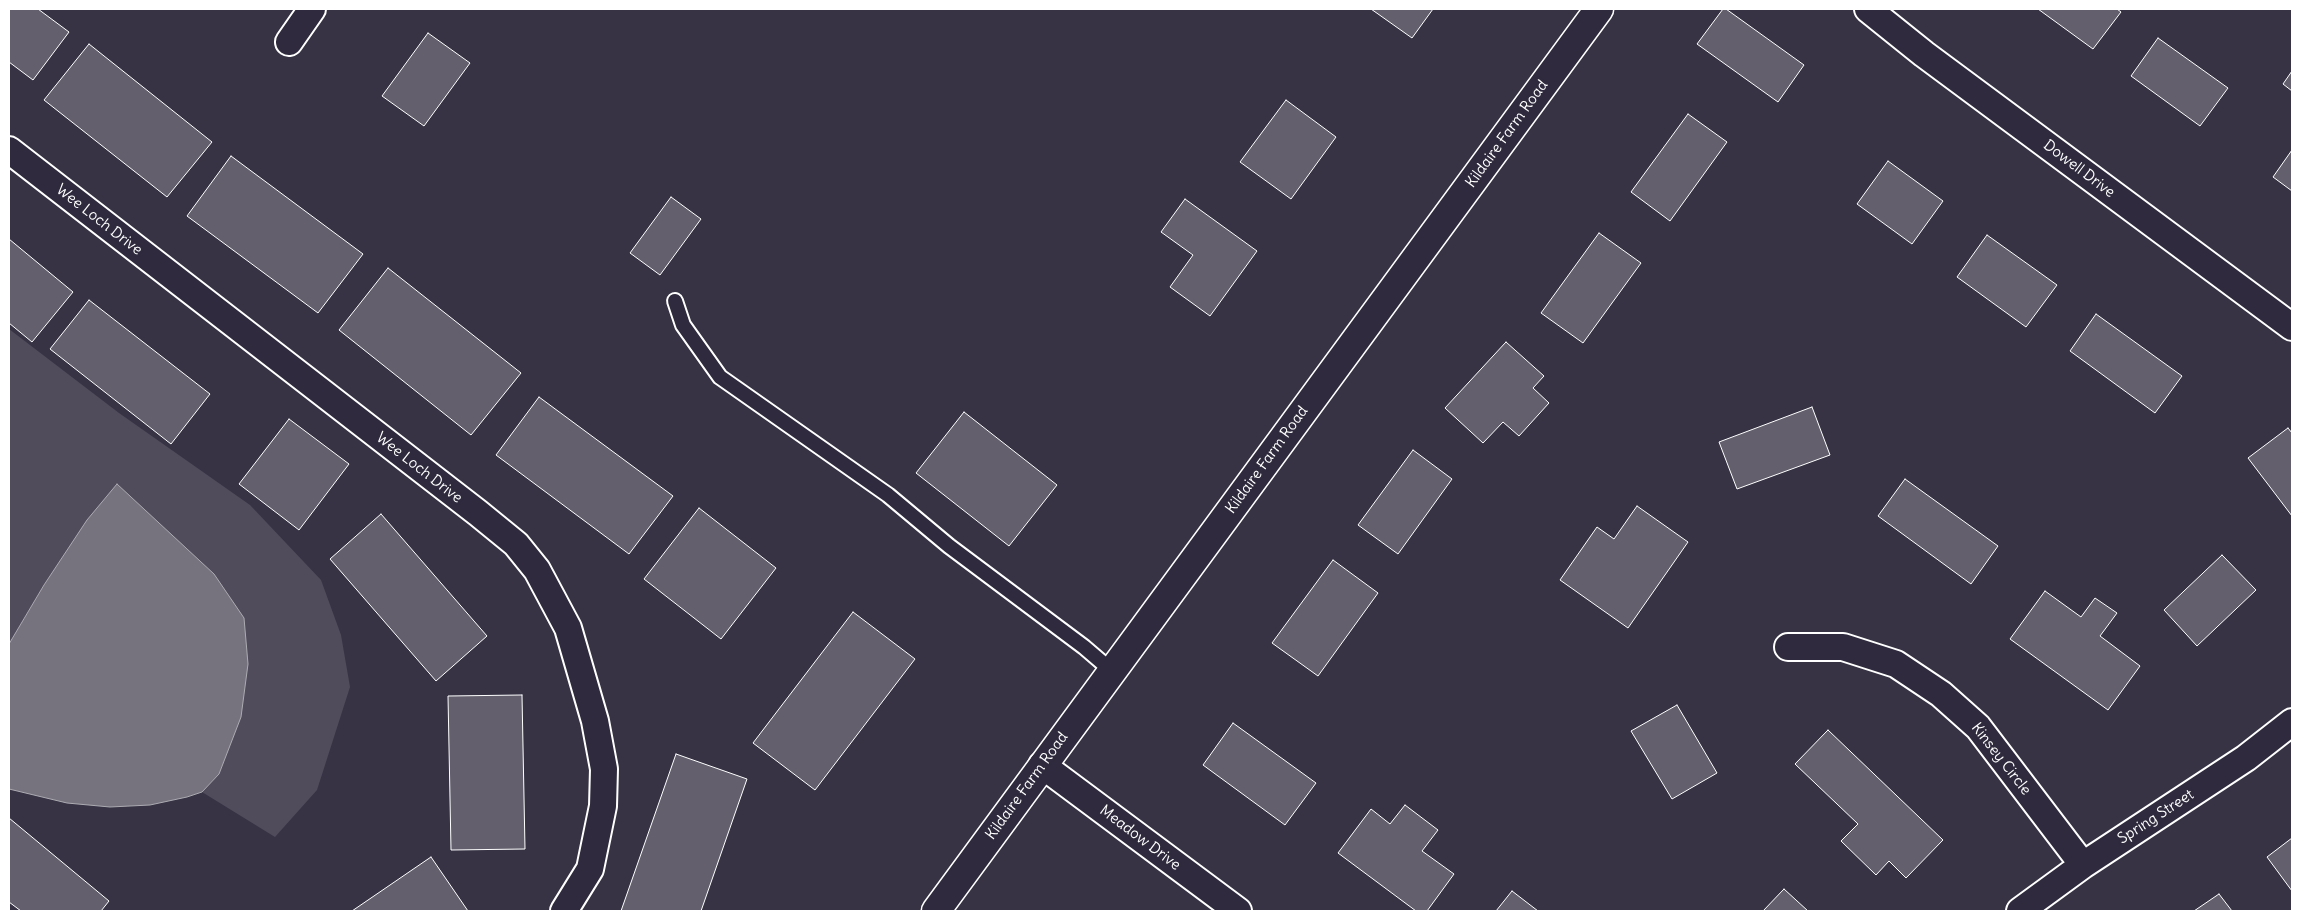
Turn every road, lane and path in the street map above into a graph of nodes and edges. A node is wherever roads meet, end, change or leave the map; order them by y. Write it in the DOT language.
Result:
graph roads {
  1 [pos="312,9"];
  2 [pos="1599,9"];
  3 [pos="1868,9"];
  4 [pos="289,42"];
  5 [pos="9,150"];
  6 [pos="675,301"];
  7 [pos="2292,327"];
  8 [pos="1788,646"];
  9 [pos="1112,671"];
  10 [pos="2292,722"];
  11 [pos="1042,765"];
  12 [pos="2083,865"];
  13 [pos="564,911"];
  14 [pos="936,911"];
  15 [pos="1238,911"];
  16 [pos="2020,911"];
  1 -- 4 [label="street"];
  2 -- 9 [label="main road, Kildaire Farm Road"];
  3 -- 7 [label="street, Dowell Drive"];
  5 -- 13 [label="street, Wee Loch Drive"];
  6 -- 9 [label="lane"];
  8 -- 12 [label="street, Kinsey Circle"];
  9 -- 11 [label="main road, Kildaire Farm Road"];
  10 -- 12 [label="street, Spring Street"];
  11 -- 14 [label="main road, Kildaire Farm Road"];
  11 -- 15 [label="street, Meadow Drive"];
  12 -- 16 [label="street, Spring Street"];
}
